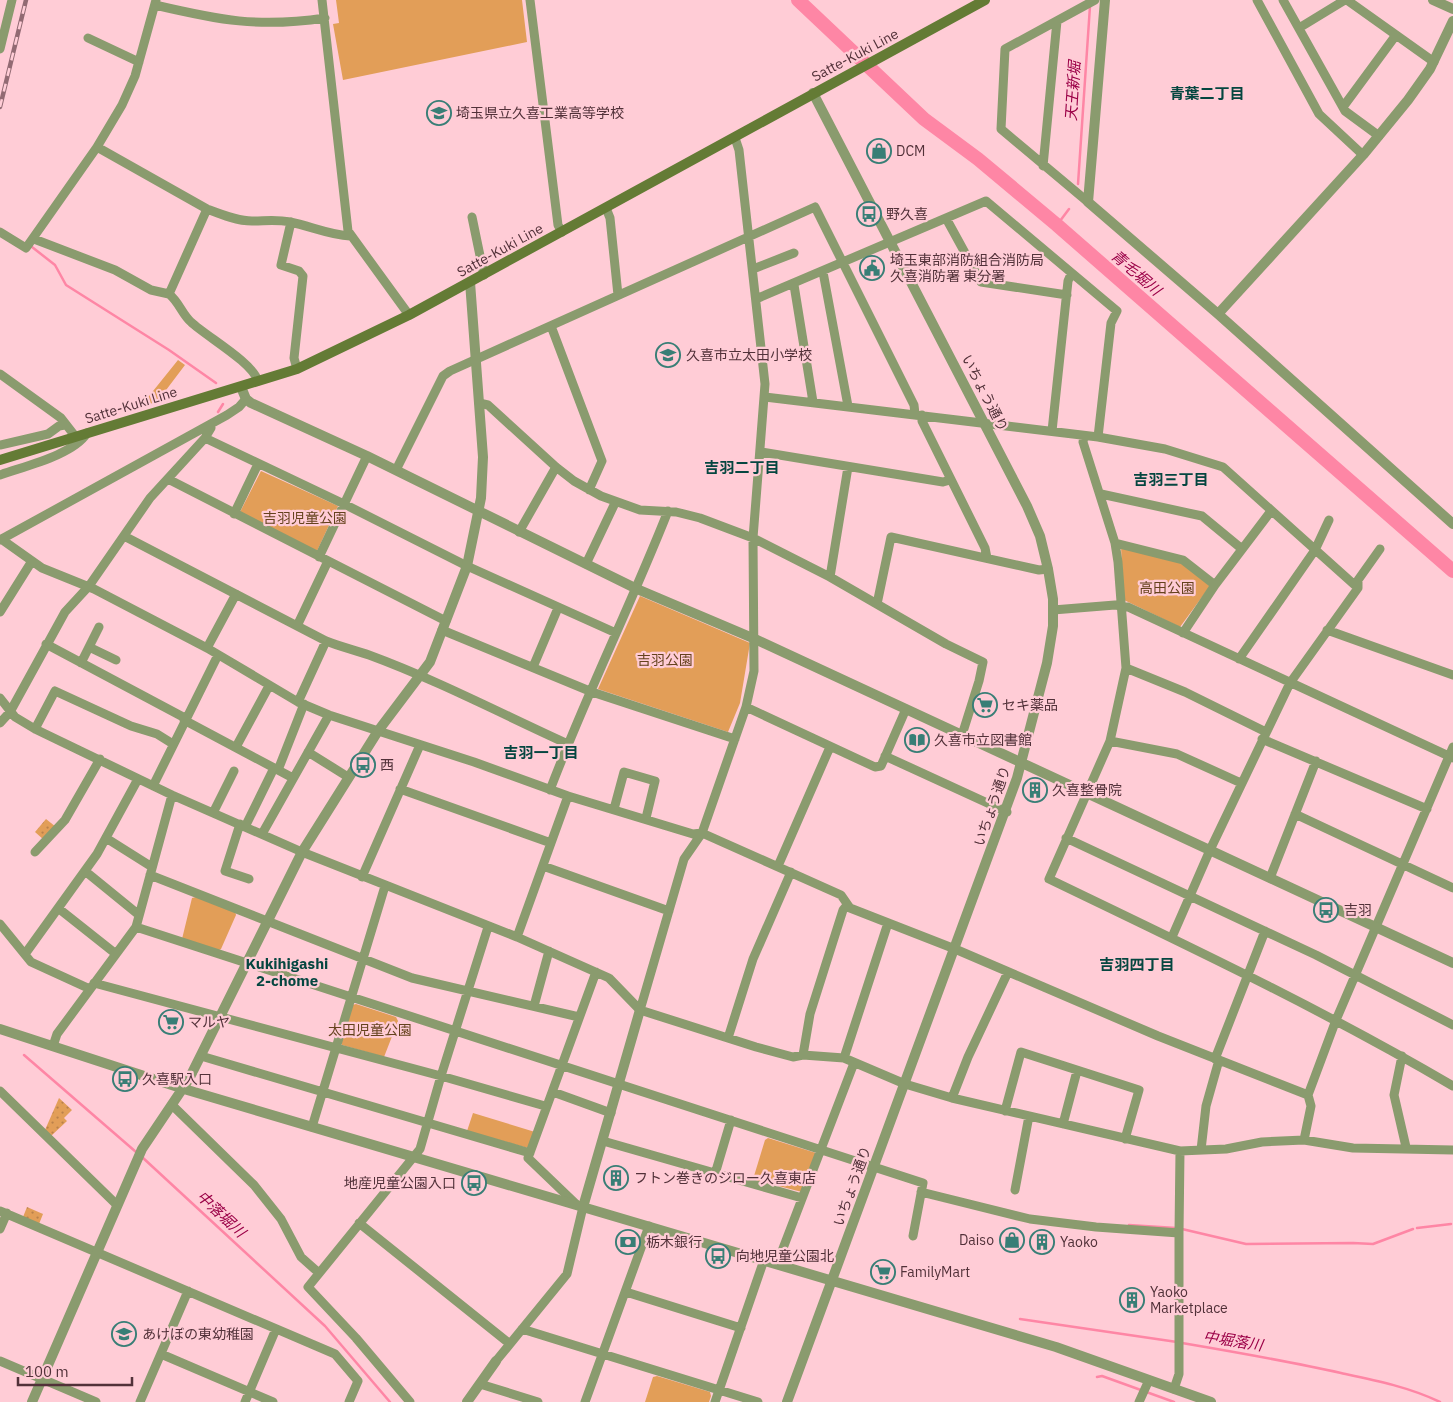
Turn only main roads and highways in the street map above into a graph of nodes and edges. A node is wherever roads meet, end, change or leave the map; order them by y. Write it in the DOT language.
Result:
graph roads {
  1 [pos="984,0"];
  2 [pos="0,460"];
  1 -- 2 [label="main road, Satte-Kuki Line"];
}
